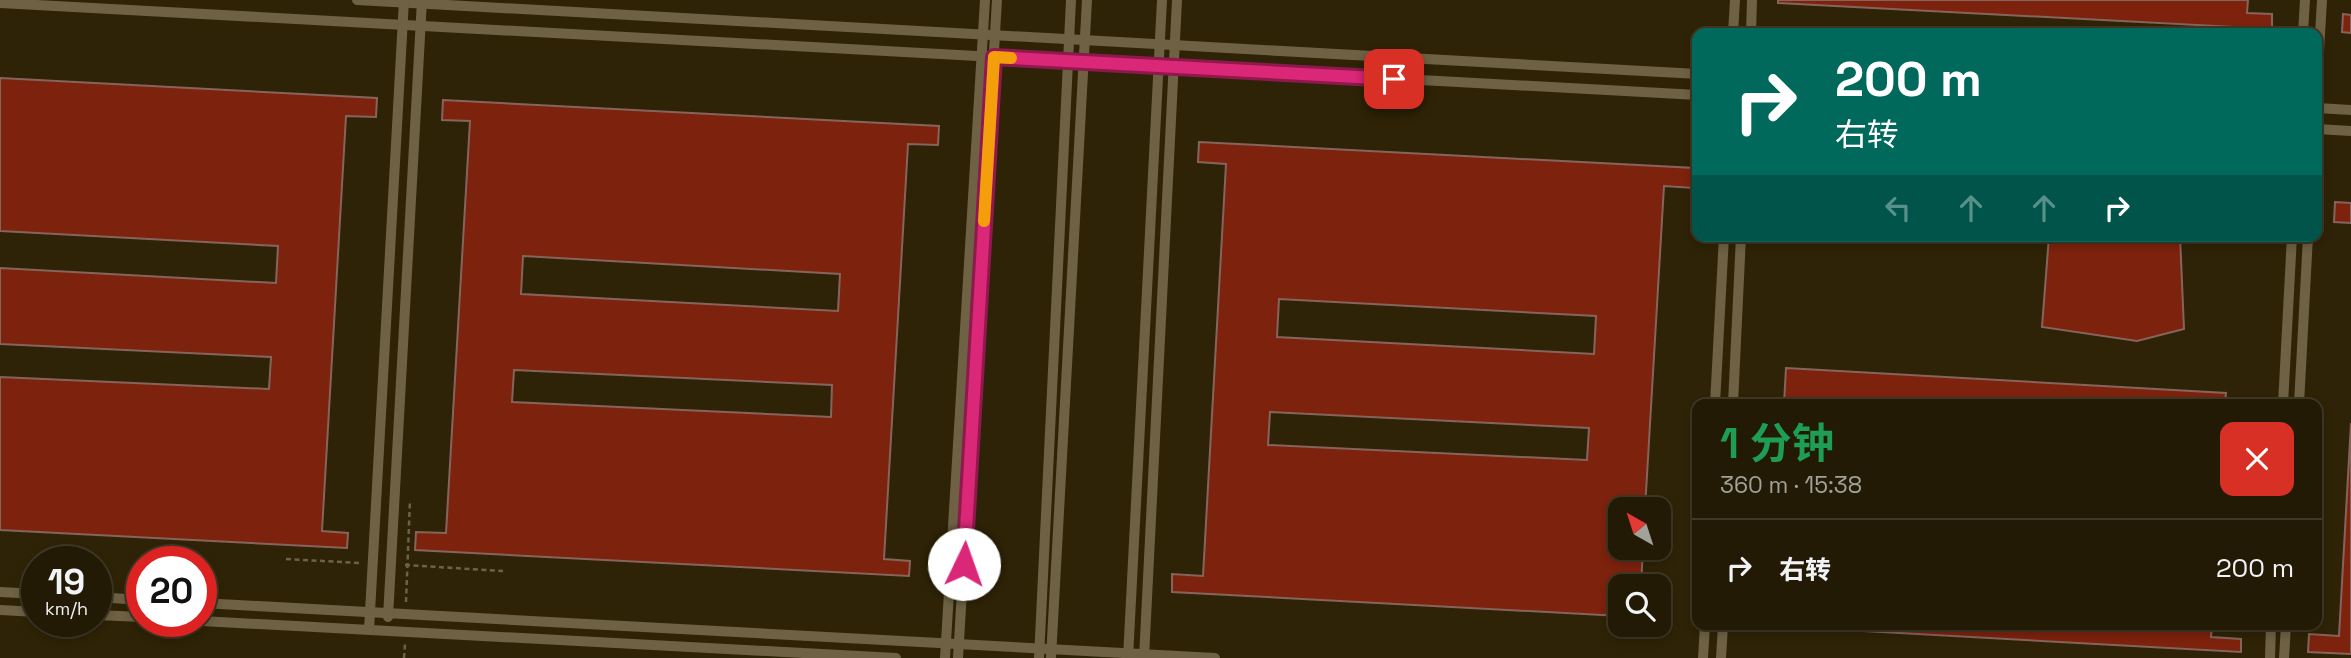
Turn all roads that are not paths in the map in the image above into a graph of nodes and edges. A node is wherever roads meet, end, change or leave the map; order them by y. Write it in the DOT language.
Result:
graph roads {
  1 [pos="357,0"];
  2 [pos="985,0"];
  3 [pos="997,0"];
  4 [pos="1071,0"];
  5 [pos="1087,0"];
  6 [pos="1162,0"];
  7 [pos="1177,0"];
  8 [pos="1735,0"];
  9 [pos="1752,0"];
  10 [pos="2305,0"];
  11 [pos="2322,0"];
  12 [pos="404,1"];
  13 [pos="422,2"];
  14 [pos="0,3"];
  15 [pos="403,25"];
  16 [pos="421,26"];
  17 [pos="1734,28"];
  18 [pos="1751,28"];
  19 [pos="2303,28"];
  20 [pos="2320,28"];
  21 [pos="989,35"];
  22 [pos="1069,39"];
  23 [pos="1085,40"];
  24 [pos="1160,44"];
  25 [pos="1175,45"];
  26 [pos="982,57"];
  27 [pos="994,57"];
  28 [pos="1068,61"];
  29 [pos="1084,62"];
  30 [pos="1158,66"];
  31 [pos="1174,67"];
  32 [pos="1692,74"];
  33 [pos="1692,96"];
  34 [pos="2322,108"];
  35 [pos="2351,110"];
  36 [pos="2322,129"];
  37 [pos="2351,131"];
  38 [pos="1724,242"];
  39 [pos="1741,242"];
  40 [pos="2292,242"];
  41 [pos="2308,242"];
  42 [pos="1716,399"];
  43 [pos="1733,399"];
  44 [pos="2283,399"];
  45 [pos="2298,399"];
  46 [pos="0,592"];
  47 [pos="21,593"];
  48 [pos="217,604"];
  49 [pos="0,610"];
  50 [pos="21,611"];
  51 [pos="370,612"];
  52 [pos="388,613"];
  53 [pos="217,622"];
  54 [pos="369,629"];
  55 [pos="1705,630"];
  56 [pos="1723,630"];
  57 [pos="2272,630"];
  58 [pos="2286,630"];
  59 [pos="387,631"];
  60 [pos="946,643"];
  61 [pos="959,644"];
  62 [pos="1039,653"];
  63 [pos="1051,654"];
  64 [pos="1128,656"];
  65 [pos="1144,656"];
  66 [pos="896,658"];
  67 [pos="945,658"];
  68 [pos="958,658"];
  69 [pos="1215,658"];
  70 [pos="1703,658"];
  71 [pos="1721,658"];
  72 [pos="2270,658"];
  73 [pos="2284,658"];
  1 -- 12 [label="lane"];
  2 -- 21 [label="lane"];
  3 -- 21 [label="lane"];
  4 -- 22 [label="lane"];
  5 -- 23 [label="lane"];
  6 -- 24 [label="lane"];
  7 -- 25 [label="lane"];
  8 -- 17 [label="lane"];
  9 -- 18 [label="lane"];
  10 -- 19 [label="lane"];
  11 -- 20 [label="lane"];
  12 -- 13 [label="lane"];
  12 -- 15 [label="lane"];
  13 -- 16 [label="lane"];
  13 -- 21 [label="lane"];
  14 -- 15 [label="lane"];
  15 -- 16 [label="lane"];
  15 -- 51 [label="lane"];
  16 -- 26 [label="lane"];
  16 -- 52 [label="lane"];
  21 -- 22 [label="lane"];
  21 -- 26 [label="lane"];
  21 -- 27 [label="lane"];
  22 -- 23 [label="lane"];
  22 -- 28 [label="lane"];
  23 -- 24 [label="lane"];
  23 -- 29 [label="lane"];
  24 -- 25 [label="lane"];
  24 -- 30 [label="lane"];
  25 -- 31 [label="lane"];
  25 -- 32 [label="lane"];
  26 -- 27 [label="lane"];
  26 -- 60 [label="lane"];
  27 -- 28 [label="lane"];
  27 -- 61 [label="lane"];
  28 -- 29 [label="lane"];
  28 -- 62 [label="lane"];
  29 -- 30 [label="lane"];
  29 -- 63 [label="lane"];
  30 -- 31 [label="lane"];
  30 -- 64 [label="lane"];
  31 -- 33 [label="lane"];
  31 -- 65 [label="lane"];
  34 -- 35 [label="lane"];
  36 -- 37 [label="lane"];
  38 -- 42 [label="lane"];
  39 -- 43 [label="lane"];
  40 -- 44 [label="lane"];
  41 -- 45 [label="lane"];
  46 -- 47 [label="lane"];
  48 -- 51 [label="lane"];
  49 -- 50 [label="lane"];
  51 -- 52 [label="lane"];
  51 -- 54 [label="lane"];
  52 -- 59 [label="lane"];
  52 -- 60 [label="lane"];
  53 -- 54 [label="lane"];
  54 -- 59 [label="lane"];
  55 -- 70 [label="lane"];
  56 -- 71 [label="lane"];
  57 -- 72 [label="lane"];
  58 -- 73 [label="lane"];
  59 -- 66 [label="lane"];
  60 -- 61 [label="lane"];
  60 -- 67 [label="lane"];
  61 -- 62 [label="lane"];
  61 -- 68 [label="lane"];
  62 -- 63 [label="lane"];
  63 -- 64 [label="lane"];
  64 -- 65 [label="lane"];
  65 -- 69 [label="lane"];
}
